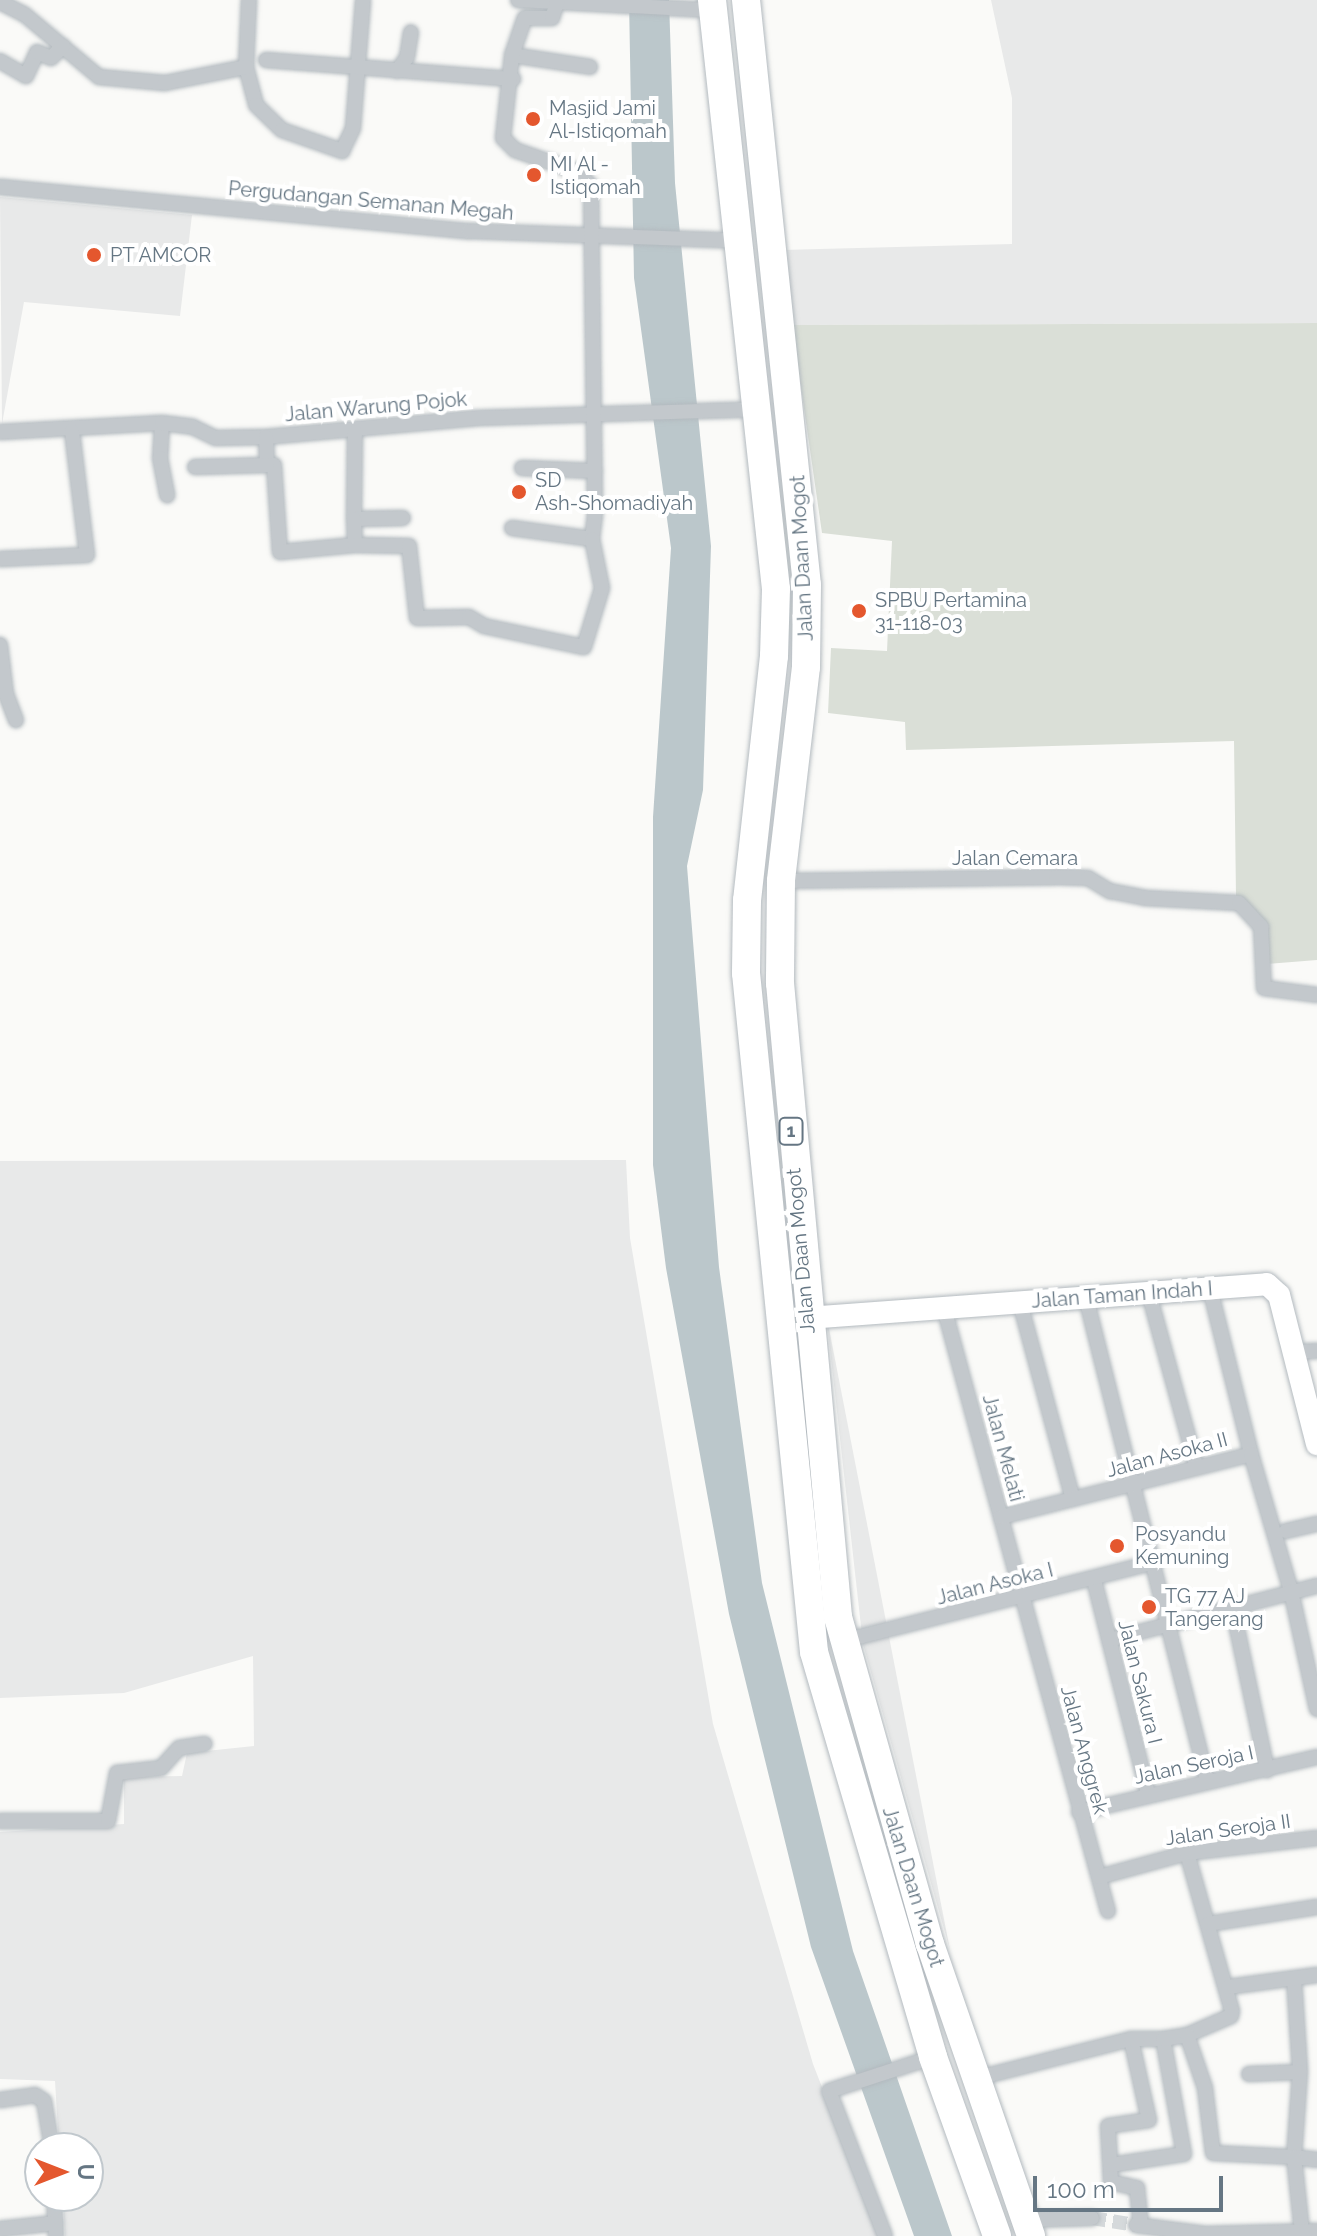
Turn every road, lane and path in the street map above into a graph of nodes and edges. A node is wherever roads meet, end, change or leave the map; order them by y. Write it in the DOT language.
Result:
graph roads {
  1 [pos="249,0"];
  2 [pos="363,0"];
  3 [pos="518,0"];
  4 [pos="746,0"];
  5 [pos="554,1"];
  6 [pos="0,2"];
  7 [pos="703,6"];
  8 [pos="411,32"];
  9 [pos="63,46"];
  10 [pos="512,55"];
  11 [pos="266,60"];
  12 [pos="0,61"];
  13 [pos="357,64"];
  14 [pos="246,67"];
  15 [pos="590,67"];
  16 [pos="397,71"];
  17 [pos="513,79"];
  18 [pos="0,187"];
  19 [pos="595,232"];
  20 [pos="729,241"];
  21 [pos="759,409"];
  22 [pos="595,416"];
  23 [pos="162,423"];
  24 [pos="72,431"];
  25 [pos="0,432"];
  26 [pos="355,432"];
  27 [pos="266,437"];
  28 [pos="267,465"];
  29 [pos="195,467"];
  30 [pos="522,468"];
  31 [pos="595,471"];
  32 [pos="167,495"];
  33 [pos="403,518"];
  34 [pos="354,519"];
  35 [pos="512,528"];
  36 [pos="592,539"];
  37 [pos="355,545"];
  38 [pos="0,559"];
  39 [pos="0,645"];
  40 [pos="16,720"];
  41 [pos="764,741"];
  42 [pos="797,747"];
  43 [pos="757,798"];
  44 [pos="790,802"];
  45 [pos="781,881"];
  46 [pos="1317,995"];
  47 [pos="1210,1289"];
  48 [pos="1149,1294"];
  49 [pos="1086,1298"];
  50 [pos="1020,1303"];
  51 [pos="944,1308"];
  52 [pos="807,1318"];
  53 [pos="1306,1352"];
  54 [pos="1317,1444"];
  55 [pos="1251,1454"];
  56 [pos="1197,1468"];
  57 [pos="1137,1484"];
  58 [pos="1073,1499"];
  59 [pos="1001,1517"];
  60 [pos="1317,1524"];
  61 [pos="1286,1531"];
  62 [pos="1156,1562"];
  63 [pos="1094,1580"];
  64 [pos="1317,1586"];
  65 [pos="1291,1591"];
  66 [pos="1023,1598"];
  67 [pos="1232,1605"];
  68 [pos="1171,1623"];
  69 [pos="1109,1640"];
  70 [pos="842,1641"];
  71 [pos="1317,1709"];
  72 [pos="205,1744"];
  73 [pos="1317,1757"];
  74 [pos="1267,1770"];
  75 [pos="1208,1782"];
  76 [pos="1148,1794"];
  77 [pos="1079,1812"];
  78 [pos="0,1821"];
  79 [pos="1317,1838"];
  80 [pos="1187,1853"];
  81 [pos="1099,1877"];
  82 [pos="1317,1907"];
  83 [pos="1108,1911"];
  84 [pos="1208,1924"];
  85 [pos="1317,1975"];
  86 [pos="1294,1978"];
  87 [pos="1228,1987"];
  88 [pos="1187,2035"];
  89 [pos="1131,2039"];
  90 [pos="1163,2039"];
  91 [pos="929,2058"];
  92 [pos="1300,2072"];
  93 [pos="1249,2074"];
  94 [pos="974,2079"];
  95 [pos="0,2100"];
  96 [pos="49,2132"];
  97 [pos="1294,2157"];
  98 [pos="1317,2160"];
  99 [pos="1111,2165"];
  100 [pos="1092,2218"];
  101 [pos="1028,2228"];
  102 [pos="0,2229"];
  103 [pos="56,2230"];
  104 [pos="1309,2231"];
  105 [pos="1205,2235"];
  106 [pos="885,2236"];
  107 [pos="997,2236"];
  1 -- 14 [label="street"];
  2 -- 13 [label="street"];
  3 -- 5 [label="street"];
  4 -- 42 [label="highway, Jalan Daan Mogot / 1"];
  5 -- 7 [label="street"];
  5 -- 10 [label="street"];
  6 -- 9 [label="street"];
  7 -- 20 [label="highway, Jalan Daan Mogot / 1"];
  8 -- 16 [label="street"];
  9 -- 12 [label="street"];
  9 -- 14 [label="street"];
  10 -- 15 [label="street"];
  10 -- 17 [label="street"];
  11 -- 13 [label="street"];
  13 -- 14 [label="street"];
  13 -- 16 [label="street"];
  16 -- 17 [label="street"];
  17 -- 19 [label="street"];
  18 -- 19 [label="street, Pergudangan Semanan Megah"];
  19 -- 20 [label="street, Pergudangan Semanan Megah"];
  19 -- 22 [label="street"];
  20 -- 21 [label="highway, Jalan Daan Mogot / 1"];
  21 -- 22 [label="street, Jalan Warung Pojok"];
  21 -- 41 [label="highway, Jalan Daan Mogot / 1"];
  22 -- 26 [label="street, Jalan Warung Pojok"];
  22 -- 31 [label="street"];
  23 -- 24 [label="street, Jalan Warung Pojok"];
  23 -- 27 [label="street, Jalan Warung Pojok"];
  23 -- 32 [label="street"];
  24 -- 25 [label="street, Jalan Warung Pojok"];
  24 -- 38 [label="street"];
  26 -- 27 [label="street, Jalan Warung Pojok"];
  26 -- 34 [label="street"];
  27 -- 28 [label="street"];
  28 -- 29 [label="street"];
  28 -- 37 [label="street"];
  30 -- 31 [label="street"];
  31 -- 36 [label="street"];
  33 -- 34 [label="street"];
  34 -- 37 [label="street"];
  35 -- 36 [label="street"];
  36 -- 37 [label="street"];
  39 -- 40 [label="street"];
  41 -- 42 [label="highway"];
  41 -- 43 [label="highway, Jalan Daan Mogot / 1"];
  42 -- 44 [label="highway, Jalan Daan Mogot / 1"];
  43 -- 44 [label="highway"];
  43 -- 91 [label="highway, Jalan Daan Mogot / 1"];
  44 -- 45 [label="highway, Jalan Daan Mogot / 1"];
  45 -- 46 [label="street, Jalan Cemara"];
  45 -- 52 [label="highway, Jalan Daan Mogot / 1"];
  47 -- 48 [label="street, Jalan Taman Indah I"];
  47 -- 53 [label="street, Jalan Taman Indah I"];
  47 -- 55 [label="street"];
  48 -- 49 [label="street, Jalan Taman Indah I"];
  48 -- 56 [label="street"];
  49 -- 50 [label="street, Jalan Taman Indah I"];
  49 -- 57 [label="street"];
  50 -- 51 [label="street, Jalan Taman Indah I"];
  50 -- 58 [label="street"];
  51 -- 52 [label="street, Jalan Taman Indah I"];
  51 -- 59 [label="street, Jalan Melati"];
  52 -- 70 [label="highway, Jalan Daan Mogot / 1"];
  53 -- 54 [label="street, Jalan Taman Indah I"];
  55 -- 56 [label="street, Jalan Asoka II"];
  55 -- 65 [label="street, Jalan Asoka II"];
  56 -- 57 [label="street, Jalan Asoka II"];
  57 -- 58 [label="street, Jalan Asoka II"];
  57 -- 62 [label="street"];
  58 -- 59 [label="street, Jalan Asoka II"];
  59 -- 66 [label="street, Jalan Melati"];
  60 -- 61 [label="street"];
  62 -- 63 [label="street, Jalan Asoka I"];
  62 -- 68 [label="street"];
  63 -- 66 [label="street, Jalan Asoka I"];
  63 -- 69 [label="street, Jalan Sakura I"];
  64 -- 65 [label="street"];
  65 -- 67 [label="street"];
  65 -- 71 [label="street, Jalan Asoka II"];
  66 -- 70 [label="street, Jalan Asoka I"];
  66 -- 77 [label="street, Jalan Anggrek"];
  67 -- 68 [label="street"];
  67 -- 74 [label="street"];
  68 -- 69 [label="street"];
  68 -- 75 [label="street"];
  69 -- 76 [label="street, Jalan Sakura I"];
  70 -- 94 [label="highway, Jalan Daan Mogot / 1"];
  72 -- 78 [label="street"];
  73 -- 74 [label="street, Jalan Seroja I"];
  74 -- 75 [label="street, Jalan Seroja I"];
  75 -- 76 [label="street, Jalan Seroja I"];
  76 -- 77 [label="street, Jalan Seroja I"];
  77 -- 81 [label="street, Jalan Anggrek"];
  79 -- 80 [label="street, Jalan Seroja II"];
  80 -- 81 [label="street, Jalan Seroja II"];
  80 -- 84 [label="street"];
  81 -- 83 [label="street, Jalan Anggrek"];
  82 -- 84 [label="street"];
  84 -- 87 [label="street"];
  85 -- 86 [label="street"];
  86 -- 87 [label="street"];
  86 -- 92 [label="street"];
  87 -- 88 [label="street"];
  88 -- 90 [label="street"];
  88 -- 97 [label="street"];
  89 -- 90 [label="street"];
  89 -- 94 [label="street"];
  89 -- 99 [label="street"];
  90 -- 99 [label="street"];
  91 -- 106 [label="street"];
  91 -- 107 [label="highway, Jalan Daan Mogot / 1"];
  92 -- 93 [label="street"];
  92 -- 97 [label="street"];
  94 -- 101 [label="highway, Jalan Daan Mogot / 1"];
  95 -- 96 [label="street"];
  97 -- 98 [label="street"];
  97 -- 104 [label="street"];
  99 -- 105 [label="street"];
  100 -- 101 [label="street"];
  102 -- 103 [label="street"];
  104 -- 105 [label="street"];
}
